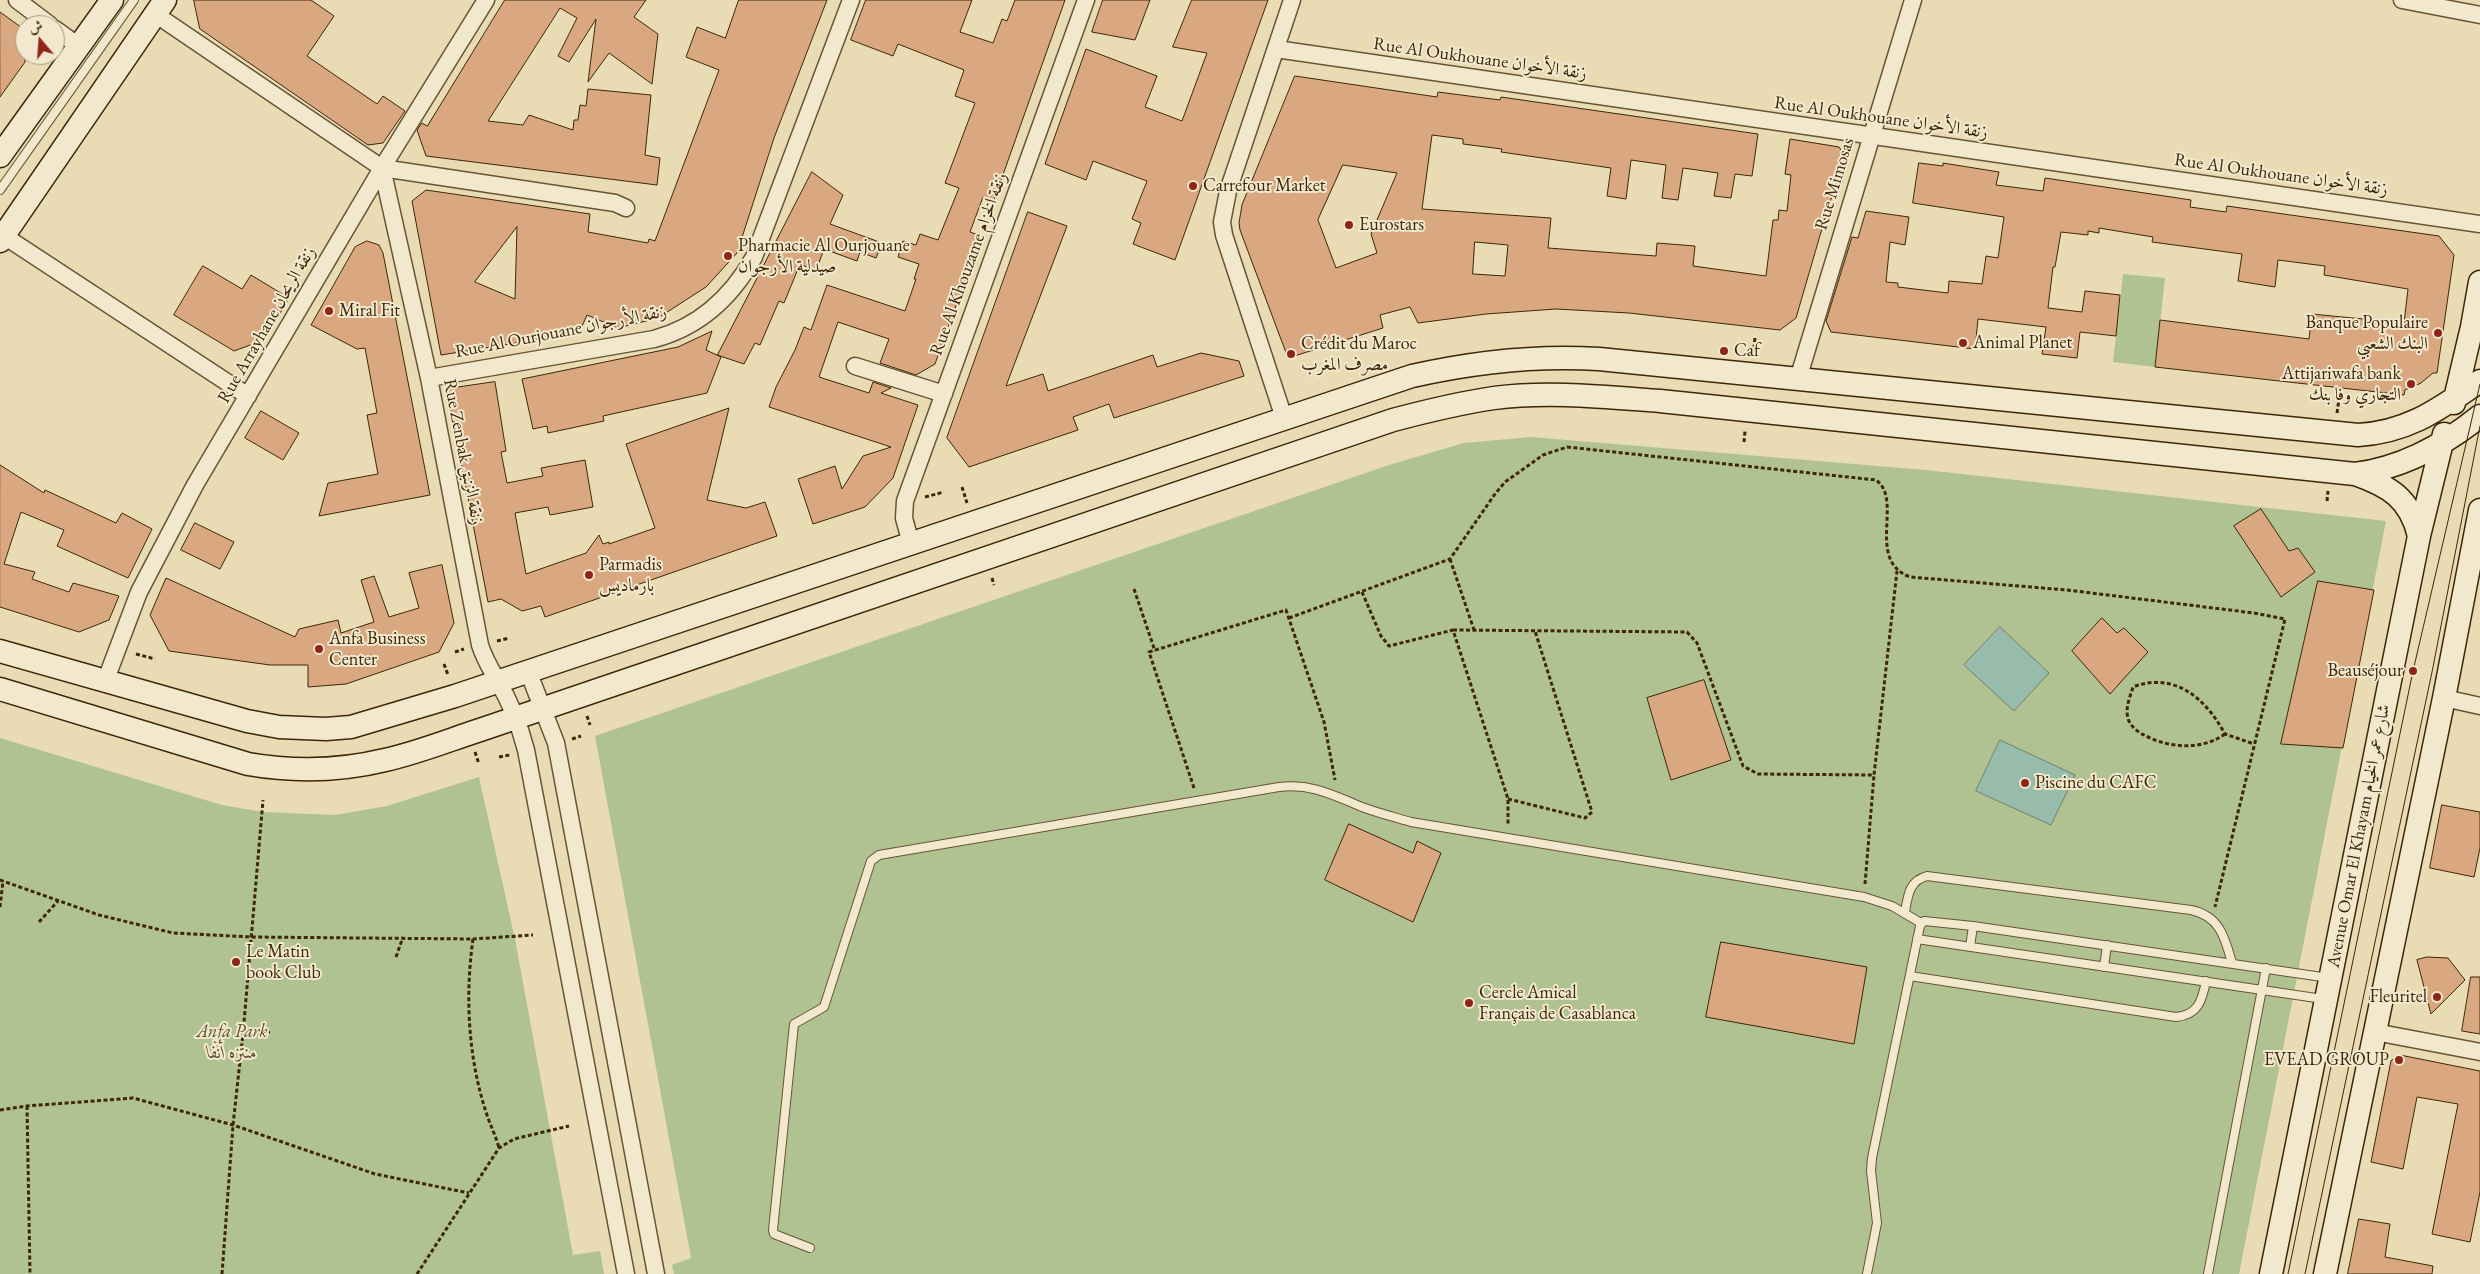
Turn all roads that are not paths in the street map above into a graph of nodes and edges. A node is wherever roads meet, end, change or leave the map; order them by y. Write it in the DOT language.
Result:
graph roads {
  1 [pos="17,0"];
  2 [pos="112,0"];
  3 [pos="134,0"];
  4 [pos="486,0"];
  5 [pos="851,0"];
  6 [pos="1086,0"];
  7 [pos="1292,0"];
  8 [pos="1914,0"];
  9 [pos="2402,0"];
  10 [pos="160,7"];
  11 [pos="2480,14"];
  12 [pos="37,15"];
  13 [pos="65,36"];
  14 [pos="80,47"];
  15 [pos="1276,48"];
  16 [pos="1870,136"];
  17 [pos="0,156"];
  18 [pos="382,168"];
  19 [pos="0,190"];
  20 [pos="626,208"];
  21 [pos="2480,224"];
  22 [pos="2,239"];
  23 [pos="2480,282"];
  24 [pos="855,366"];
  25 [pos="429,378"];
  26 [pos="1798,379"];
  27 [pos="2480,381"];
  28 [pos="944,394"];
  29 [pos="248,396"];
  30 [pos="2455,398"];
  31 [pos="2480,416"];
  32 [pos="1284,418"];
  33 [pos="2441,444"];
  34 [pos="2355,474"];
  35 [pos="2480,510"];
  36 [pos="2419,536"];
  37 [pos="912,544"];
  38 [pos="0,651"];
  39 [pos="528,671"];
  40 [pos="498,681"];
  41 [pos="104,682"];
  42 [pos="0,689"];
  43 [pos="2444,698"];
  44 [pos="2480,706"];
  45 [pos="543,708"];
  46 [pos="515,717"];
  47 [pos="1905,912"];
  48 [pos="1921,923"];
  49 [pos="1973,926"];
  50 [pos="1917,939"];
  51 [pos="2107,945"];
  52 [pos="1970,947"];
  53 [pos="2232,963"];
  54 [pos="2104,967"];
  55 [pos="2266,968"];
  56 [pos="1910,976"];
  57 [pos="2206,982"];
  58 [pos="2328,989"];
  59 [pos="2263,990"];
  60 [pos="2375,1032"];
  61 [pos="2480,1052"];
  62 [pos="810,1248"];
  63 [pos="626,1274"];
  64 [pos="656,1274"];
  65 [pos="1867,1274"];
  66 [pos="2208,1274"];
  67 [pos="2271,1274"];
  68 [pos="2325,1274"];
  1 -- 12 [label="street"];
  2 -- 14 [label="main road"];
  3 -- 19 [label="lane"];
  4 -- 18 [label="street, Rue Arrayhane زنقة الريحان"];
  5 -- 25 [label="street, Rue Al Ourjouane زنقة الأرجوان"];
  6 -- 28 [label="street, Rue Al Khouzame زنقة الخزام"];
  7 -- 15 [label="street"];
  8 -- 16 [label="street, Rue Mimosas"];
  9 -- 11 [label="street"];
  10 -- 18 [label="street"];
  10 -- 22 [label="main road"];
  13 -- 14 [label="street"];
  14 -- 17 [label="main road"];
  15 -- 16 [label="street, Rue Al Oukhouane زنقة الأخوان"];
  15 -- 32 [label="street"];
  16 -- 21 [label="street, Rue Al Oukhouane زنقة الأخوان"];
  16 -- 26 [label="street, Rue Mimosas"];
  18 -- 20 [label="street"];
  18 -- 25 [label="street, Rue Zenbak زنقة الزنبق"];
  18 -- 29 [label="street, Rue Arrayhane زنقة الريحان"];
  22 -- 29 [label="street"];
  23 -- 30 [label="main road, Avenue Omar El Khayam شارع عمر الخيام"];
  24 -- 28 [label="street"];
  25 -- 40 [label="street, Rue Zenbak زنقة الزنبق"];
  26 -- 30 [label="main road"];
  26 -- 32 [label="main road"];
  27 -- 30 [label="main road"];
  28 -- 37 [label="street, Rue Al Khouzame زنقة الخزام"];
  29 -- 41 [label="street, Rue Arrayhane زنقة الريحان"];
  30 -- 33 [label="main road, Avenue Omar El Khayam شارع عمر الخيام"];
  31 -- 33 [label="main road"];
  32 -- 37 [label="main road"];
  33 -- 34 [label="main road"];
  33 -- 36 [label="main road, Avenue Omar El Khayam شارع عمر الخيام"];
  34 -- 36 [label="main road"];
  34 -- 45 [label="main road"];
  35 -- 43 [label="main road"];
  36 -- 58 [label="main road, Avenue Omar El Khayam شارع عمر الخيام"];
  37 -- 39 [label="main road"];
  38 -- 41 [label="main road"];
  39 -- 40 [label="main road"];
  39 -- 45 [label="street"];
  40 -- 41 [label="main road"];
  40 -- 46 [label="street, Rue Zenbak زنقة الزنبق"];
  42 -- 46 [label="main road"];
  43 -- 44 [label="street"];
  43 -- 60 [label="main road"];
  45 -- 46 [label="main road"];
  45 -- 64 [label="street"];
  46 -- 63 [label="street, Rue Zenbak زنقة الزنبق"];
  47 -- 48 [label="lane"];
  47 -- 53 [label="lane"];
  47 -- 62 [label="lane"];
  48 -- 49 [label="lane"];
  48 -- 50 [label="lane"];
  49 -- 51 [label="lane"];
  49 -- 52 [label="lane"];
  50 -- 52 [label="lane"];
  50 -- 56 [label="lane"];
  51 -- 53 [label="lane"];
  51 -- 54 [label="lane"];
  52 -- 54 [label="lane"];
  53 -- 55 [label="lane"];
  54 -- 57 [label="lane"];
  55 -- 58 [label="lane"];
  55 -- 59 [label="lane"];
  56 -- 57 [label="lane"];
  56 -- 65 [label="lane"];
  57 -- 59 [label="lane"];
  58 -- 59 [label="lane"];
  58 -- 67 [label="main road, Avenue Omar El Khayam شارع عمر الخيام"];
  59 -- 66 [label="lane"];
  60 -- 61 [label="street"];
  60 -- 68 [label="main road"];
}
